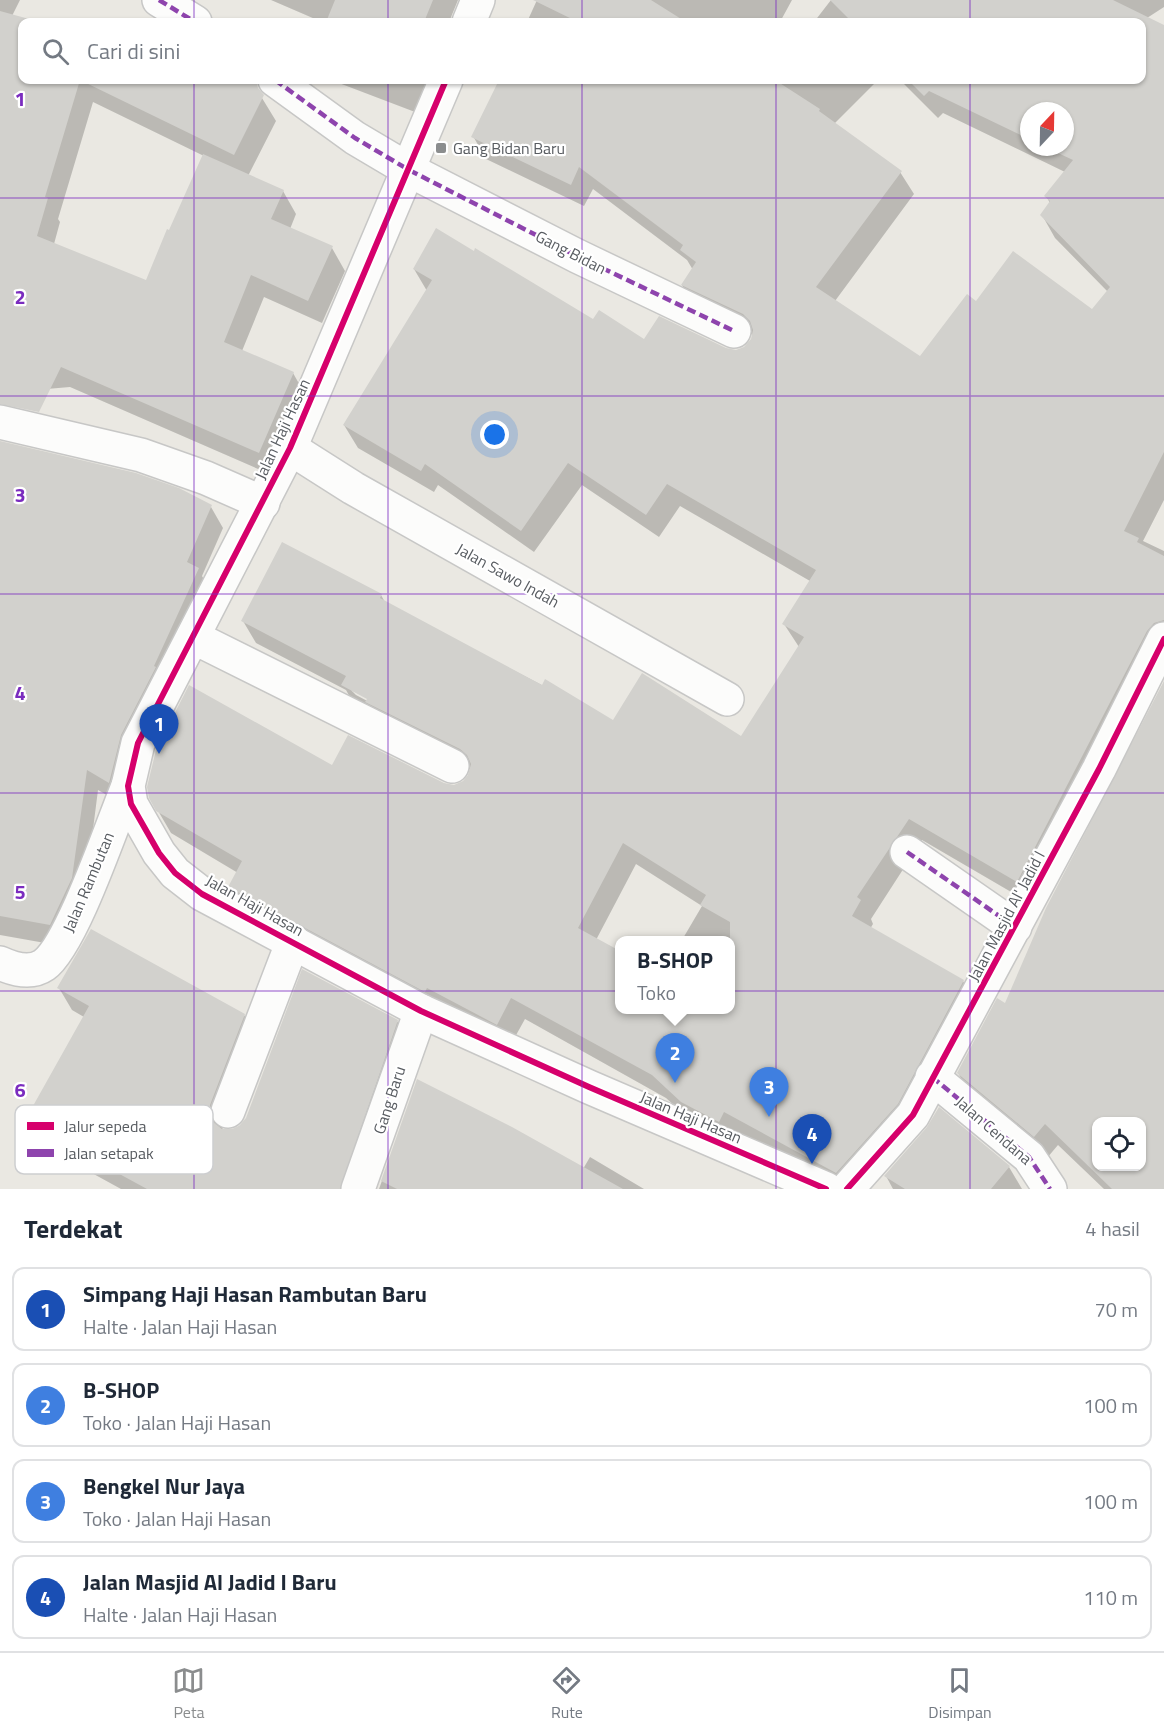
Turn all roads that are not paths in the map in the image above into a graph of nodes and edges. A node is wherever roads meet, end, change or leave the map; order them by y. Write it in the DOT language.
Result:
graph roads {
  1 [pos="159,0"];
  2 [pos="478,0"];
  3 [pos="188,18"];
  4 [pos="471,18"];
  5 [pos="281,84"];
  6 [pos="444,84"];
  7 [pos="409,170"];
  8 [pos="734,331"];
  9 [pos="0,422"];
  10 [pos="290,448"];
  11 [pos="263,503"];
  12 [pos="193,637"];
  13 [pos="1164,639"];
  14 [pos="727,699"];
  15 [pos="452,766"];
  16 [pos="128,786"];
  17 [pos="907,852"];
  18 [pos="1015,927"];
  19 [pos="293,941"];
  20 [pos="0,963"];
  21 [pos="421,1011"];
  22 [pos="932,1077"];
  23 [pos="228,1111"];
  24 [pos="358,1189"];
  25 [pos="826,1189"];
  26 [pos="847,1189"];
  27 [pos="1050,1189"];
  1 -- 3 [label="street"];
  2 -- 4 [label="street"];
  5 -- 7 [label="street, Gang Bidan"];
  6 -- 7 [label="street, Jalan Haji Hasan"];
  7 -- 8 [label="street, Gang Bidan"];
  7 -- 10 [label="street, Jalan Haji Hasan"];
  9 -- 11 [label="street"];
  10 -- 11 [label="street, Jalan Haji Hasan"];
  10 -- 14 [label="street, Jalan Sawo Indah"];
  11 -- 12 [label="street, Jalan Haji Hasan"];
  12 -- 15 [label="street"];
  12 -- 16 [label="street, Jalan Haji Hasan"];
  13 -- 18 [label="street, Jalan Masjid Al' Jadid I"];
  16 -- 19 [label="street, Jalan Haji Hasan"];
  16 -- 20 [label="street, Jalan Rambutan"];
  17 -- 18 [label="street"];
  18 -- 22 [label="street, Jalan Masjid Al' Jadid I"];
  19 -- 21 [label="street, Jalan Haji Hasan"];
  19 -- 23 [label="street"];
  21 -- 24 [label="street, Gang Baru"];
  21 -- 25 [label="street, Jalan Haji Hasan"];
  22 -- 26 [label="street, Jalan Masjid Al' Jadid I"];
  22 -- 27 [label="street, Jalan Cendana"];
}
